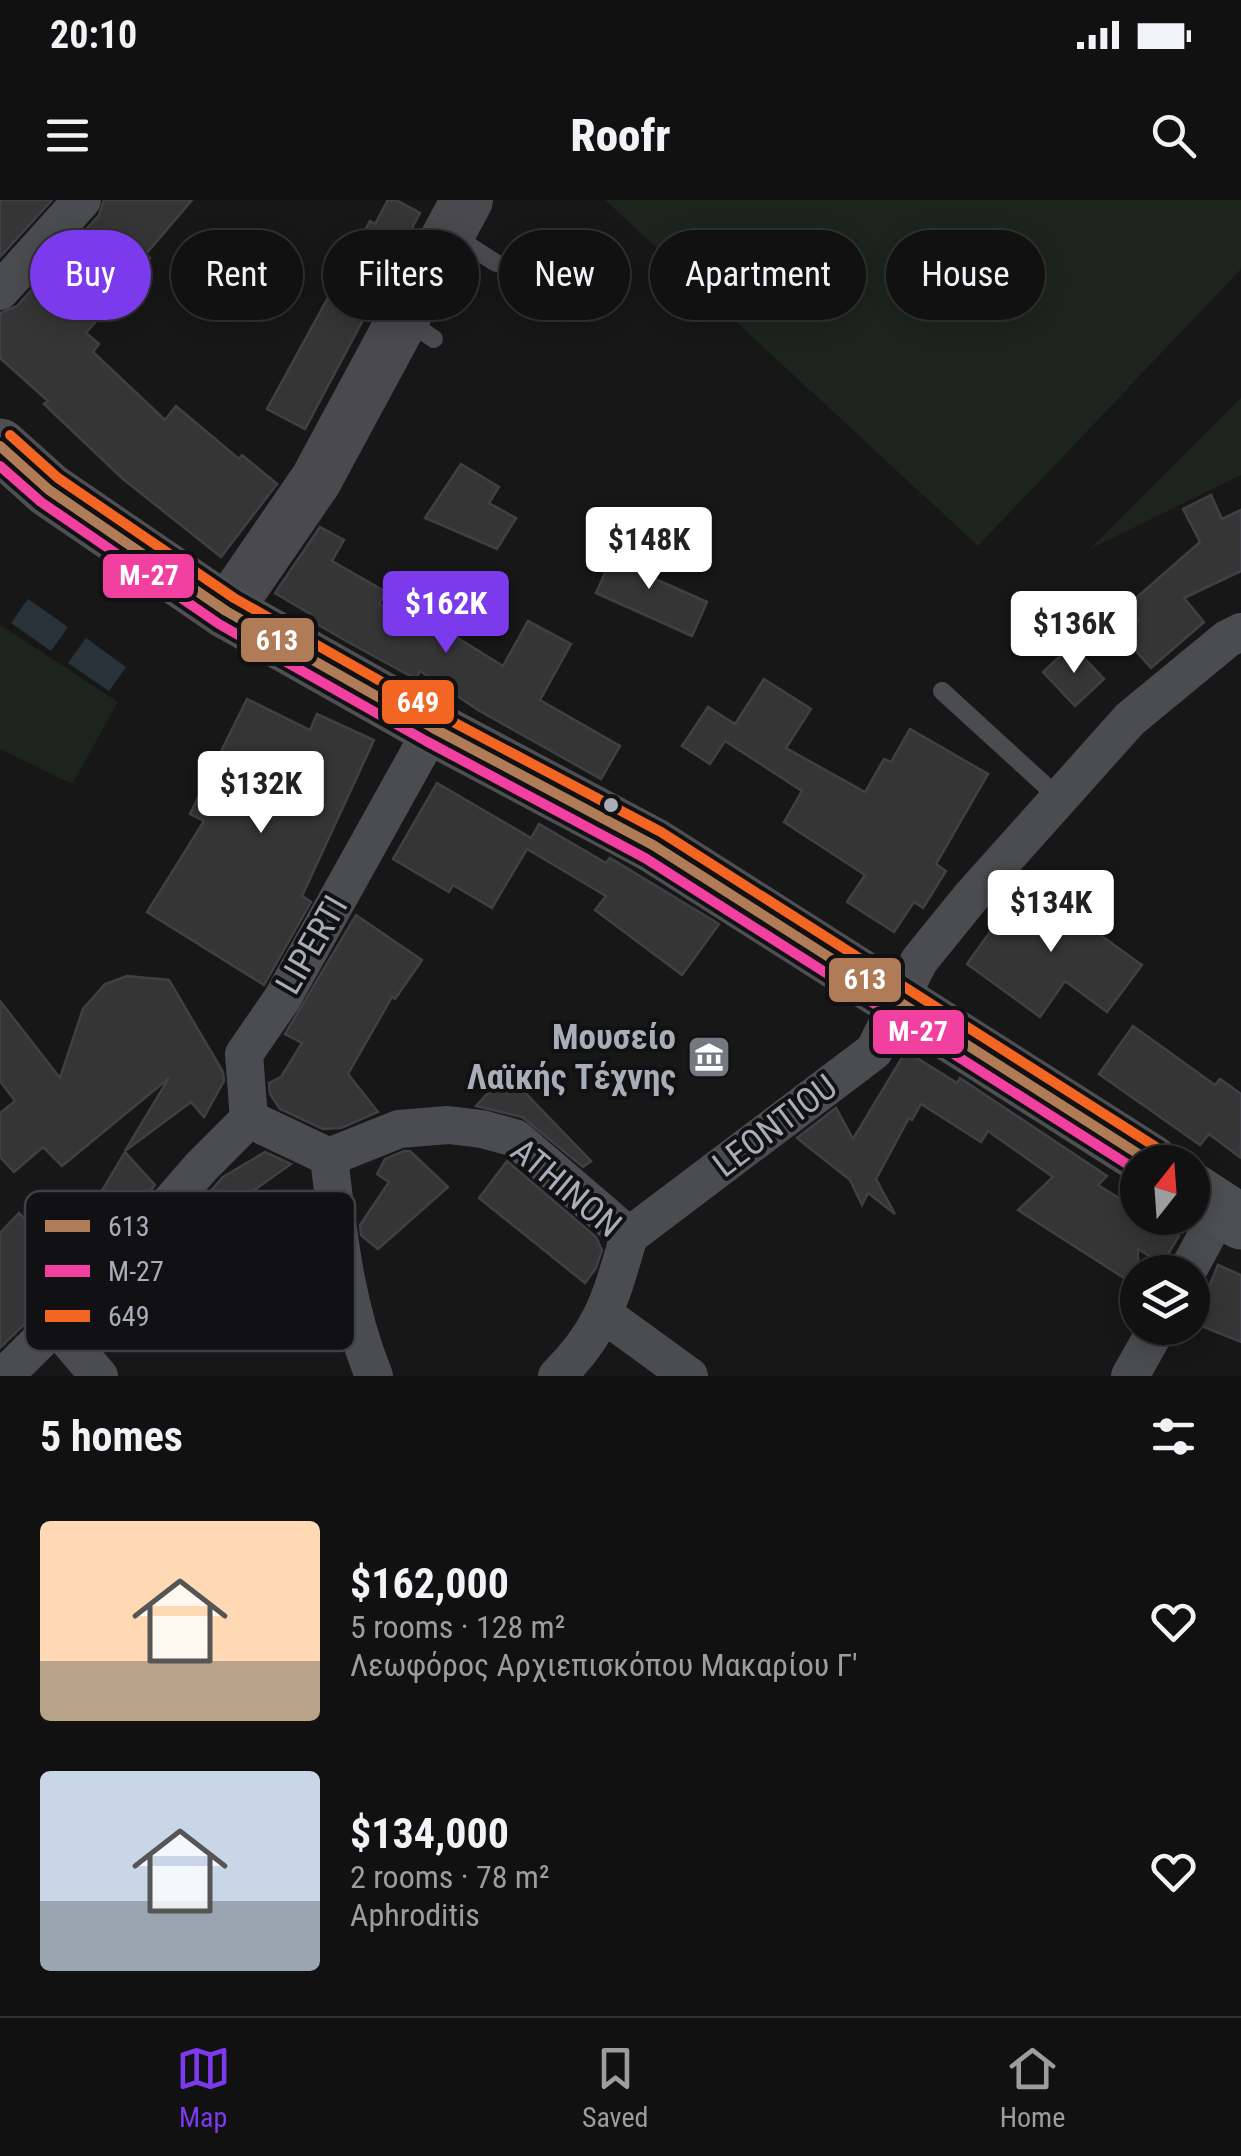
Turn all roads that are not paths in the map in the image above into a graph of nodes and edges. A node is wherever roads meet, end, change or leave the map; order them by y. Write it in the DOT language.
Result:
graph roads {
  1 [pos="82,200"];
  2 [pos="458,217"];
  3 [pos="496,263"];
  4 [pos="0,291"];
  5 [pos="0,446"];
  6 [pos="226,611"];
  7 [pos="1241,632"];
  8 [pos="942,691"];
  9 [pos="433,728"];
  10 [pos="1059,798"];
  11 [pos="901,1000"];
  12 [pos="249,1119"];
  13 [pos="1125,1145"];
  14 [pos="329,1157"];
  15 [pos="180,1191"];
  16 [pos="333,1191"];
  17 [pos="1218,1207"];
  18 [pos="630,1236"];
  19 [pos="1195,1255"];
  20 [pos="605,1315"];
  21 [pos="355,1324"];
  22 [pos="1147,1345"];
  23 [pos="30,1351"];
  24 [pos="78,1351"];
  25 [pos="4,1376"];
  26 [pos="99,1376"];
  27 [pos="374,1376"];
  28 [pos="557,1376"];
  29 [pos="688,1376"];
  30 [pos="1130,1376"];
  1 -- 4 [label="street"];
  2 -- 3 [label="lane"];
  2 -- 6 [label="main road"];
  5 -- 6 [label="main road"];
  6 -- 9 [label="main road"];
  7 -- 10 [label="street, LEONTIOU"];
  8 -- 10 [label="lane"];
  9 -- 11 [label="main road"];
  9 -- 12 [label="street, LIPERTI"];
  10 -- 11 [label="street, LEONTIOU"];
  11 -- 13 [label="main road"];
  11 -- 18 [label="street, LEONTIOU"];
  12 -- 14 [label="street"];
  12 -- 15 [label="street"];
  14 -- 16 [label="street"];
  14 -- 18 [label="street, ATHINON"];
  17 -- 19 [label="street"];
  18 -- 20 [label="street, ATHINON"];
  20 -- 28 [label="street, ATHINON"];
  20 -- 29 [label="street"];
  21 -- 27 [label="street"];
  22 -- 30 [label="street"];
  23 -- 25 [label="street"];
  24 -- 26 [label="street"];
}
